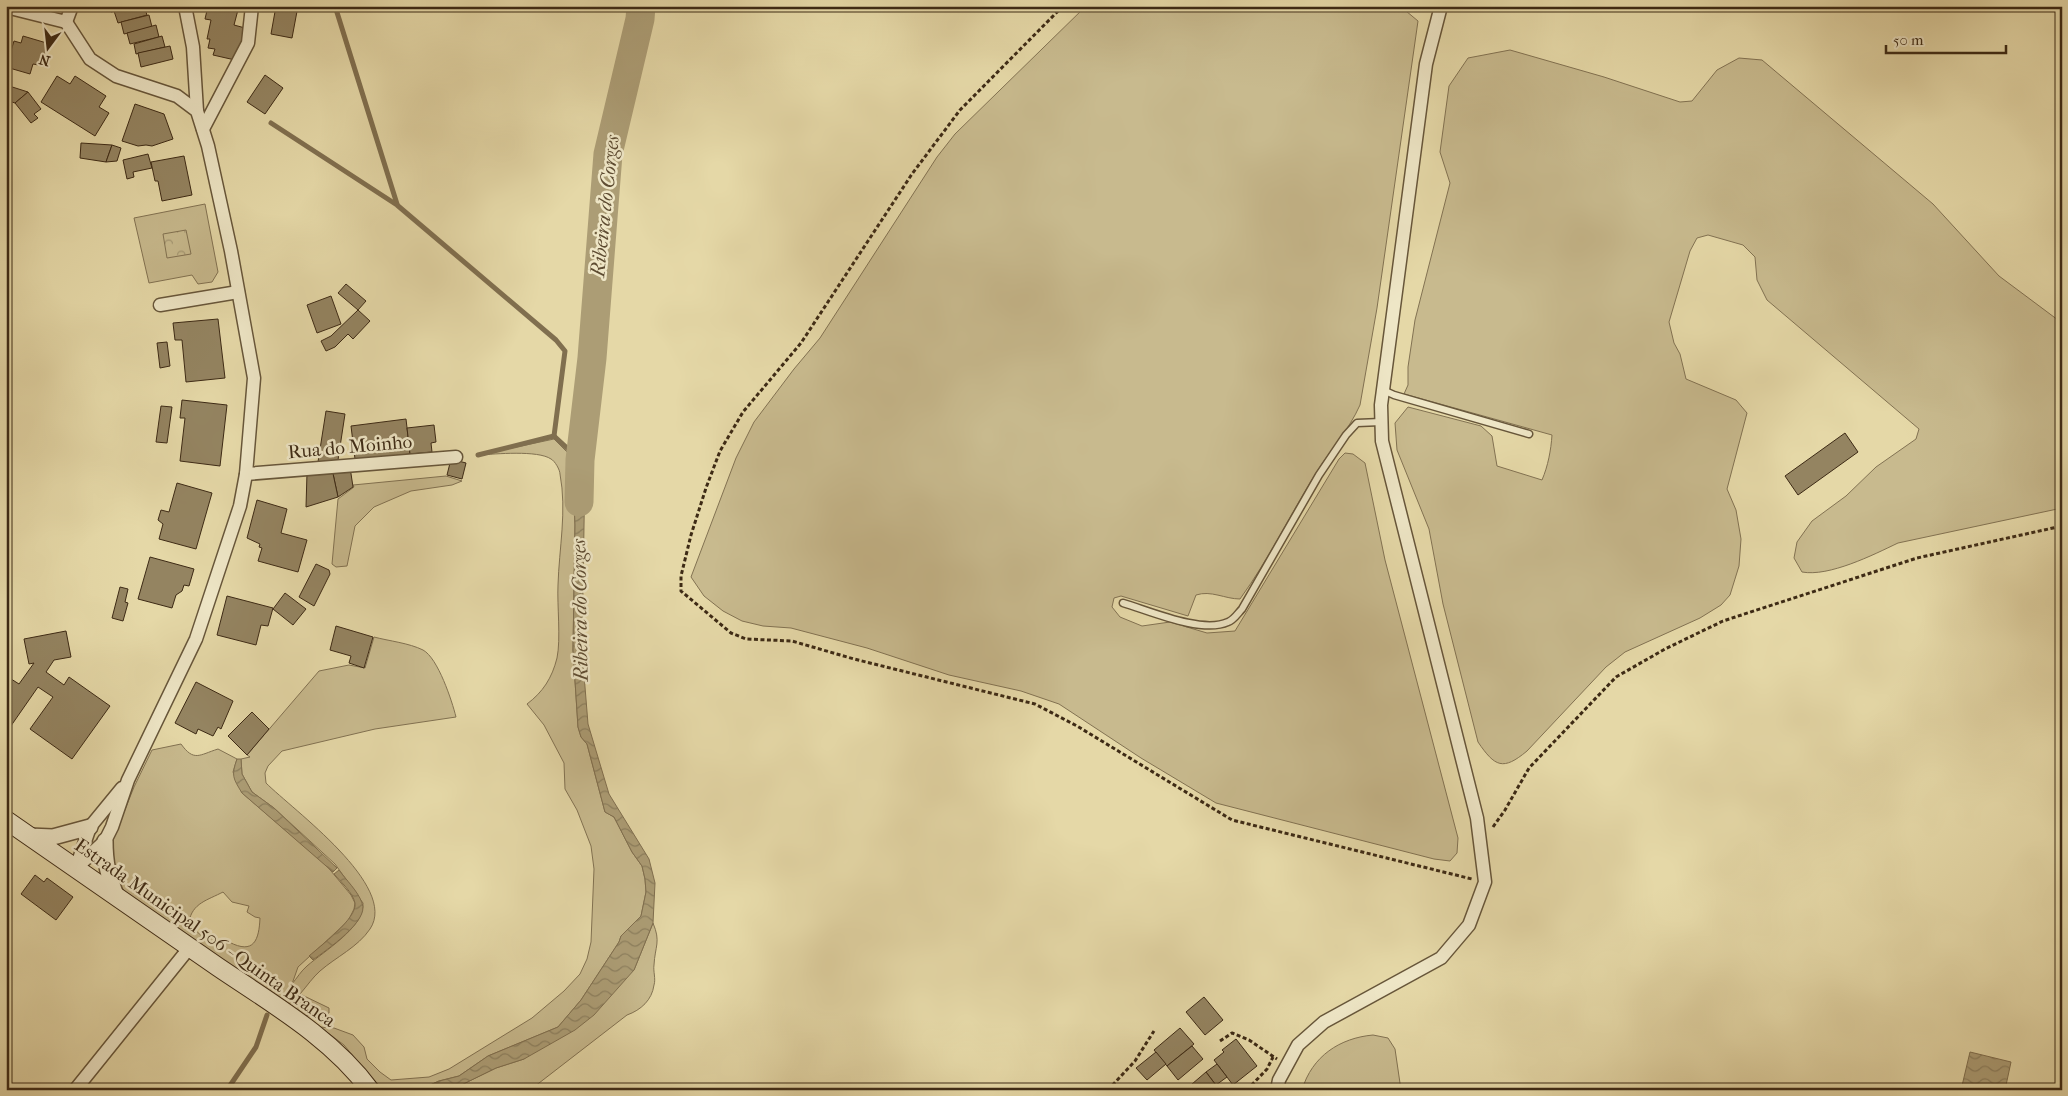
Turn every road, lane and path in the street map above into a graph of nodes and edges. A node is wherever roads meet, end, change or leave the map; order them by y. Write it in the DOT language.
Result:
graph roads {
  1 [pos="72,6"];
  2 [pos="185,6"];
  3 [pos="252,6"];
  4 [pos="1063,6"];
  5 [pos="1441,6"];
  6 [pos="6,7"];
  7 [pos="66,22"];
  8 [pos="197,111"];
  9 [pos="203,129"];
  10 [pos="238,292"];
  11 [pos="160,305"];
  12 [pos="1382,390"];
  13 [pos="1381,422"];
  14 [pos="1529,434"];
  15 [pos="456,457"];
  16 [pos="246,474"];
  17 [pos="2062,526"];
  18 [pos="1123,603"];
  19 [pos="128,780"];
  20 [pos="6,820"];
  21 [pos="90,827"];
  22 [pos="28,836"];
  23 [pos="105,841"];
  24 [pos="1480,844"];
  25 [pos="76,868"];
  26 [pos="1485,882"];
  27 [pos="117,897"];
  28 [pos="190,947"];
  29 [pos="1154,1031"];
  30 [pos="1220,1041"];
  31 [pos="1273,1057"];
  32 [pos="1287,1064"];
  33 [pos="75,1090"];
  34 [pos="370,1090"];
  35 [pos="1108,1090"];
  36 [pos="1247,1090"];
  37 [pos="1277,1090"];
  1 -- 7 [label="street"];
  2 -- 8 [label="street"];
  3 -- 9 [label="street"];
  4 -- 26 [label="path"];
  5 -- 12 [label="street"];
  6 -- 7 [label="street"];
  7 -- 8 [label="street"];
  8 -- 9 [label="street"];
  9 -- 10 [label="street"];
  10 -- 11 [label="street"];
  10 -- 16 [label="street"];
  12 -- 13 [label="street"];
  12 -- 14 [label="lane"];
  13 -- 18 [label="lane"];
  13 -- 24 [label="street"];
  15 -- 16 [label="street, Rua do Moinho"];
  16 -- 19 [label="street"];
  17 -- 24 [label="path"];
  19 -- 21 [label="street"];
  19 -- 23 [label="street"];
  20 -- 22 [label="main road, Estrada Municipal 506 - Quinta Branca"];
  21 -- 22 [label="street"];
  21 -- 25 [label="street"];
  22 -- 25 [label="main road, Estrada Municipal 506 - Quinta Branca"];
  23 -- 25 [label="street"];
  23 -- 27 [label="street"];
  24 -- 26 [label="street"];
  25 -- 27 [label="main road, Estrada Municipal 506 - Quinta Branca"];
  26 -- 32 [label="street"];
  27 -- 28 [label="main road, Estrada Municipal 506 - Quinta Branca"];
  28 -- 33 [label="street"];
  28 -- 34 [label="main road, Estrada Municipal 506 - Quinta Branca"];
  29 -- 35 [label="path"];
  30 -- 31 [label="path"];
  31 -- 32 [label="path"];
  31 -- 36 [label="path"];
  32 -- 37 [label="street"];
}
